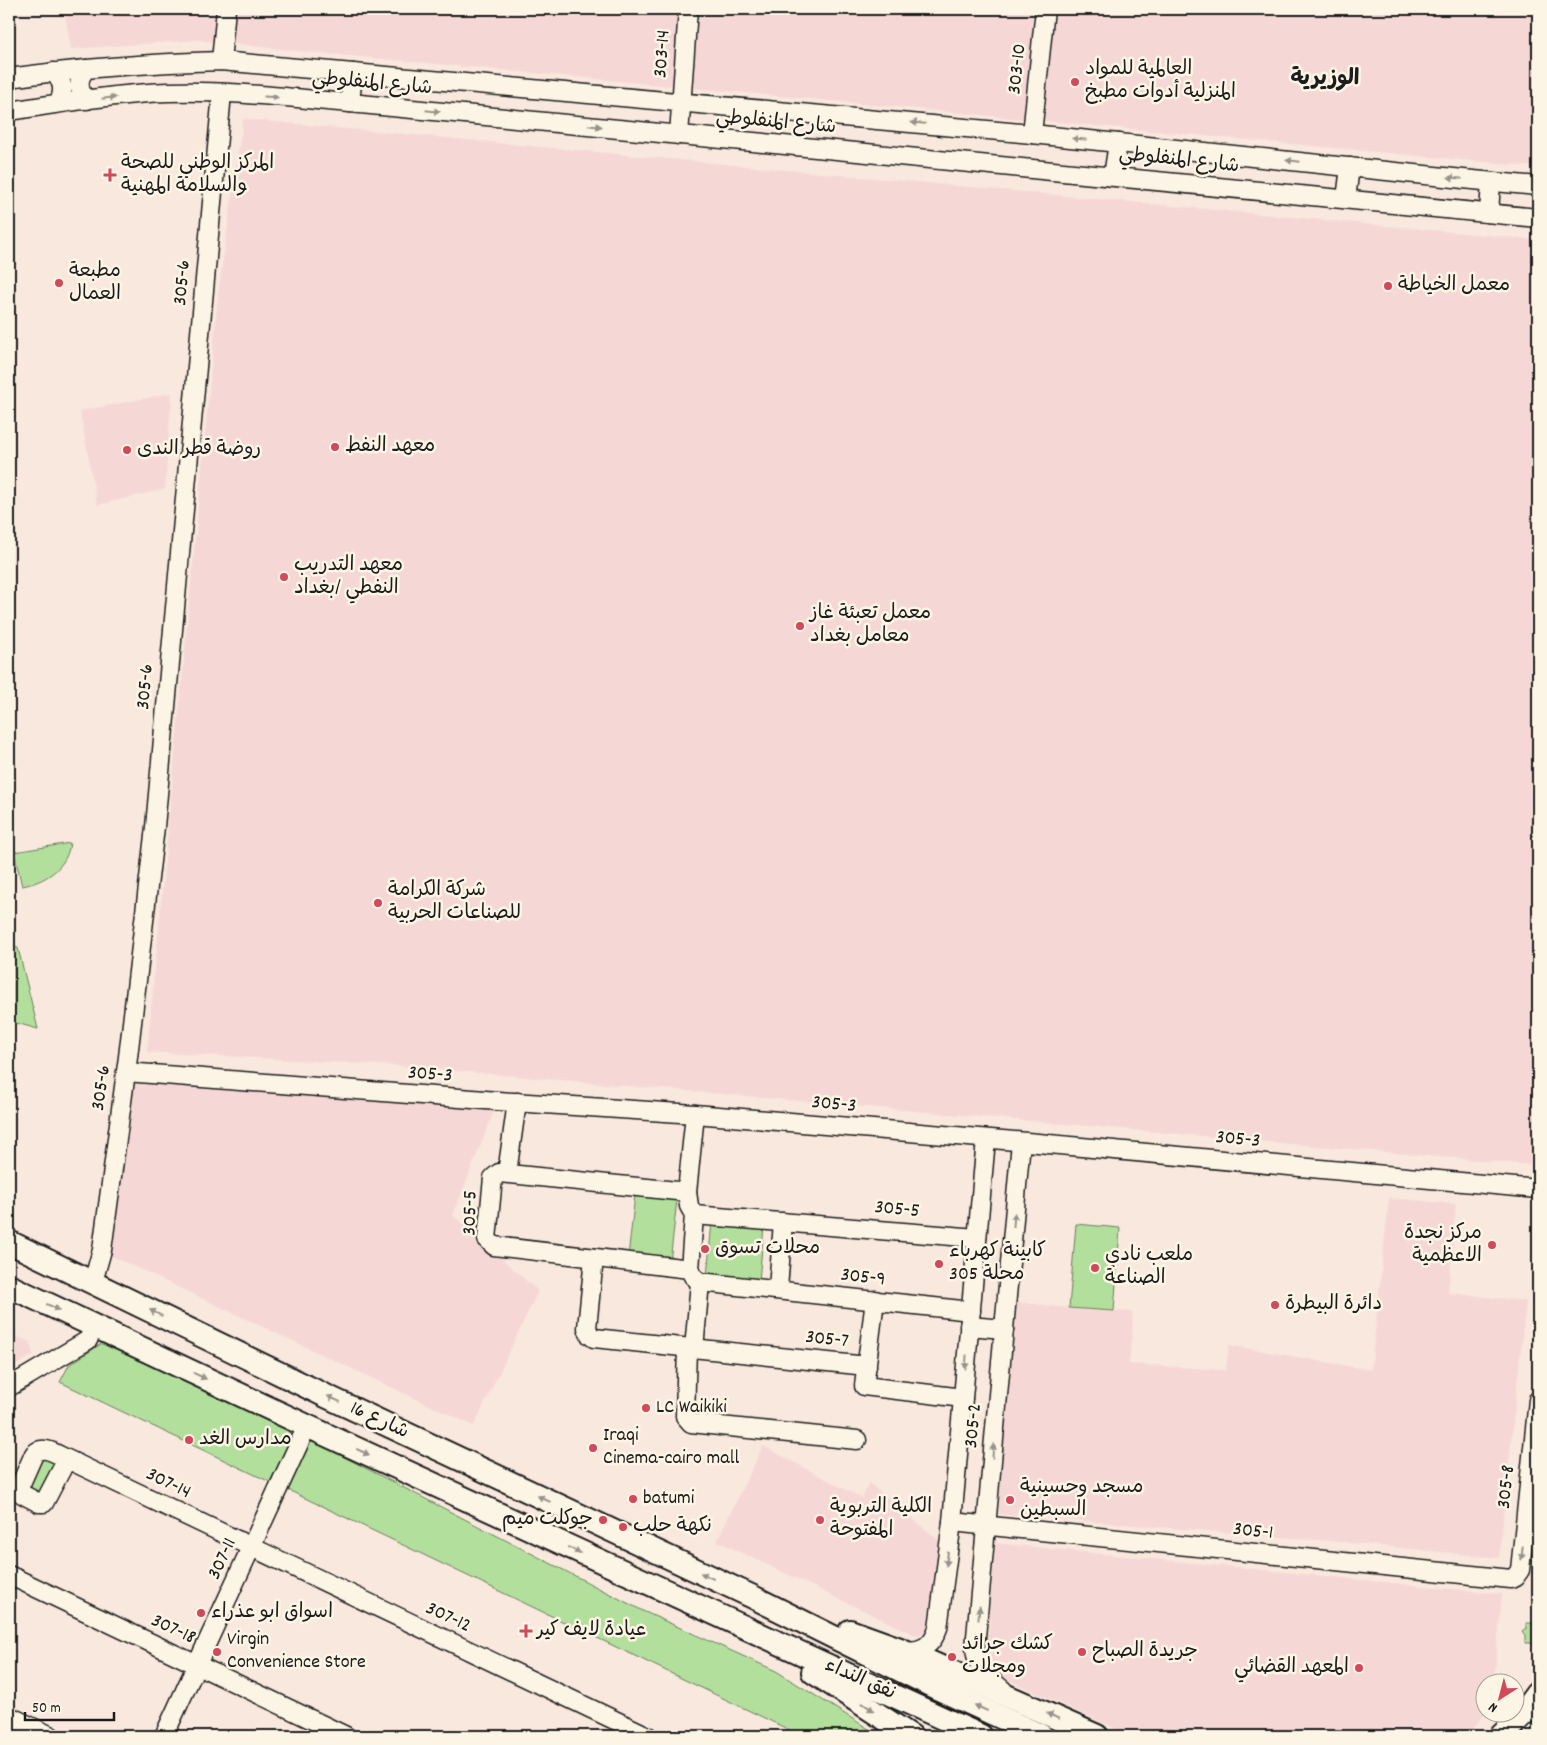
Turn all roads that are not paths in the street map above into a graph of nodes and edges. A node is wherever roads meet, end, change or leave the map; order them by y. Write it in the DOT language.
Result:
graph roads {
  1 [pos="226,9"];
  2 [pos="688,9"];
  3 [pos="1045,9"];
  4 [pos="222,61"];
  5 [pos="86,68"];
  6 [pos="53,72"];
  7 [pos="353,73"];
  8 [pos="9,78"];
  9 [pos="222,93"];
  10 [pos="87,100"];
  11 [pos="681,102"];
  12 [pos="58,103"];
  13 [pos="350,103"];
  14 [pos="9,111"];
  15 [pos="1032,134"];
  16 [pos="679,135"];
  17 [pos="1118,143"];
  18 [pos="1350,168"];
  19 [pos="1113,176"];
  20 [pos="1491,182"];
  21 [pos="1538,186"];
  22 [pos="1346,199"];
  23 [pos="1489,213"];
  24 [pos="1538,218"];
  25 [pos="126,1072"];
  26 [pos="516,1102"];
  27 [pos="695,1114"];
  28 [pos="986,1139"];
  29 [pos="1021,1142"];
  30 [pos="506,1173"];
  31 [pos="1538,1189"];
  32 [pos="686,1192"];
  33 [pos="694,1215"];
  34 [pos="783,1222"];
  35 [pos="977,1238"];
  36 [pos="9,1242"];
  37 [pos="594,1258"];
  38 [pos="694,1276"];
  39 [pos="93,1282"];
  40 [pos="9,1286"];
  41 [pos="778,1289"];
  42 [pos="875,1300"];
  43 [pos="970,1318"];
  44 [pos="94,1326"];
  45 [pos="186,1328"];
  46 [pos="1004,1329"];
  47 [pos="691,1348"];
  48 [pos="170,1362"];
  49 [pos="867,1366"];
  50 [pos="9,1387"];
  51 [pos="963,1398"];
  52 [pos="1538,1400"];
  53 [pos="307,1426"];
  54 [pos="856,1440"];
  55 [pos="66,1459"];
  56 [pos="952,1522"];
  57 [pos="987,1526"];
  58 [pos="251,1547"];
  59 [pos="9,1575"];
  60 [pos="1515,1577"];
  61 [pos="751,1596"];
  62 [pos="738,1625"];
  63 [pos="900,1649"];
  64 [pos="197,1665"];
  65 [pos="1013,1699"];
  66 [pos="1536,1709"];
  67 [pos="13,1724"];
  68 [pos="624,1731"];
  69 [pos="51,1736"];
  70 [pos="164,1736"];
  71 [pos="346,1736"];
  72 [pos="648,1736"];
  73 [pos="911,1736"];
  74 [pos="982,1736"];
  75 [pos="1042,1736"];
  76 [pos="1097,1736"];
  77 [pos="1500,1736"];
  78 [pos="1535,1736"];
  1 -- 4 [label="street"];
  2 -- 11 [label="street, 303-14"];
  3 -- 15 [label="street, 303-10"];
  4 -- 5 [label="street, شارع المنفلوطي"];
  4 -- 7 [label="street, شارع المنفلوطي"];
  5 -- 6 [label="street, شارع المنفلوطي"];
  5 -- 10 [label="street"];
  6 -- 8 [label="street, شارع المنفلوطي"];
  6 -- 12 [label="street"];
  7 -- 11 [label="street, شارع المنفلوطي"];
  7 -- 13 [label="street"];
  10 -- 9 [label="street, شارع المنفلوطي, one-way"];
  9 -- 13 [label="street, شارع المنفلوطي, one-way"];
  9 -- 25 [label="street, 305-6"];
  10 -- 12 [label="street, شارع المنفلوطي"];
  15 -- 11 [label="street, شارع المنفلوطي, one-way"];
  11 -- 16 [label="street, 303-14"];
  12 -- 14 [label="street, شارع المنفلوطي"];
  13 -- 16 [label="street, شارع المنفلوطي, one-way"];
  17 -- 15 [label="street, شارع المنفلوطي, one-way"];
  16 -- 19 [label="street, شارع المنفلوطي"];
  18 -- 17 [label="street, شارع المنفلوطي, one-way"];
  17 -- 19 [label="street"];
  20 -- 18 [label="street, شارع المنفلوطي, one-way"];
  18 -- 22 [label="street"];
  19 -- 22 [label="street, شارع المنفلوطي"];
  20 -- 21 [label="street, شارع المنفلوطي"];
  20 -- 23 [label="street"];
  22 -- 23 [label="street, شارع المنفلوطي"];
  23 -- 24 [label="street, شارع المنفلوطي"];
  25 -- 26 [label="street, 305-3"];
  25 -- 39 [label="street, 305-6"];
  26 -- 27 [label="street, 305-3"];
  26 -- 30 [label="street"];
  27 -- 28 [label="street, 305-3"];
  27 -- 32 [label="street"];
  28 -- 29 [label="street, 305-3"];
  28 -- 35 [label="street, 305-2"];
  29 -- 31 [label="street, 305-3"];
  46 -- 29 [label="street, 305-2, one-way"];
  30 -- 32 [label="street, 305-5"];
  30 -- 37 [label="street, 305-5"];
  32 -- 33 [label="street"];
  33 -- 34 [label="street, 305-5"];
  33 -- 38 [label="street"];
  34 -- 35 [label="street, 305-5"];
  34 -- 41 [label="street"];
  35 -- 43 [label="street, 305-2"];
  36 -- 39 [label="main road, شارع 16"];
  37 -- 38 [label="street, 305-5"];
  37 -- 47 [label="street, 305-7"];
  38 -- 41 [label="street, 305-9"];
  38 -- 47 [label="street"];
  45 -- 39 [label="main road, شارع 16, one-way"];
  40 -- 44 [label="main road, شارع 16, one-way"];
  41 -- 42 [label="street, 305-9"];
  42 -- 43 [label="street, 305-9"];
  42 -- 49 [label="street"];
  43 -- 46 [label="street, 305-9"];
  43 -- 51 [label="street, 305-2, one-way"];
  44 -- 48 [label="main road, شارع 16"];
  44 -- 50 [label="street"];
  45 -- 48 [label="main road"];
  61 -- 45 [label="main road, شارع 16, one-way"];
  57 -- 46 [label="street, 305-2, one-way"];
  47 -- 49 [label="street, 305-7"];
  47 -- 54 [label="street"];
  48 -- 53 [label="main road, شارع 16, one-way"];
  49 -- 51 [label="street, 305-7"];
  51 -- 56 [label="street, 305-2"];
  52 -- 60 [label="street, 305-8, one-way"];
  53 -- 58 [label="street, 307-11"];
  53 -- 62 [label="main road, شارع 16, one-way"];
  55 -- 58 [label="street, 307-14"];
  56 -- 57 [label="street, 305-1"];
  56 -- 63 [label="street, 305-2, one-way"];
  57 -- 60 [label="street, 305-1"];
  65 -- 57 [label="street, 305-2, one-way"];
  58 -- 64 [label="street, 307-11"];
  58 -- 68 [label="street, 307-12"];
  59 -- 64 [label="street, 307-18"];
  61 -- 63 [label="main road"];
  75 -- 61 [label="main road, one-way"];
  62 -- 73 [label="main road, one-way"];
  62 -- 74 [label="main road, نفق النداء"];
  63 -- 65 [label="main road"];
  64 -- 70 [label="street, 307-11"];
  64 -- 71 [label="street, 307-18"];
  76 -- 65 [label="main road, one-way"];
  66 -- 77 [label="main road"];
  66 -- 78 [label="main road"];
  67 -- 69 [label="street"];
  68 -- 72 [label="street, 307-12"];
}
